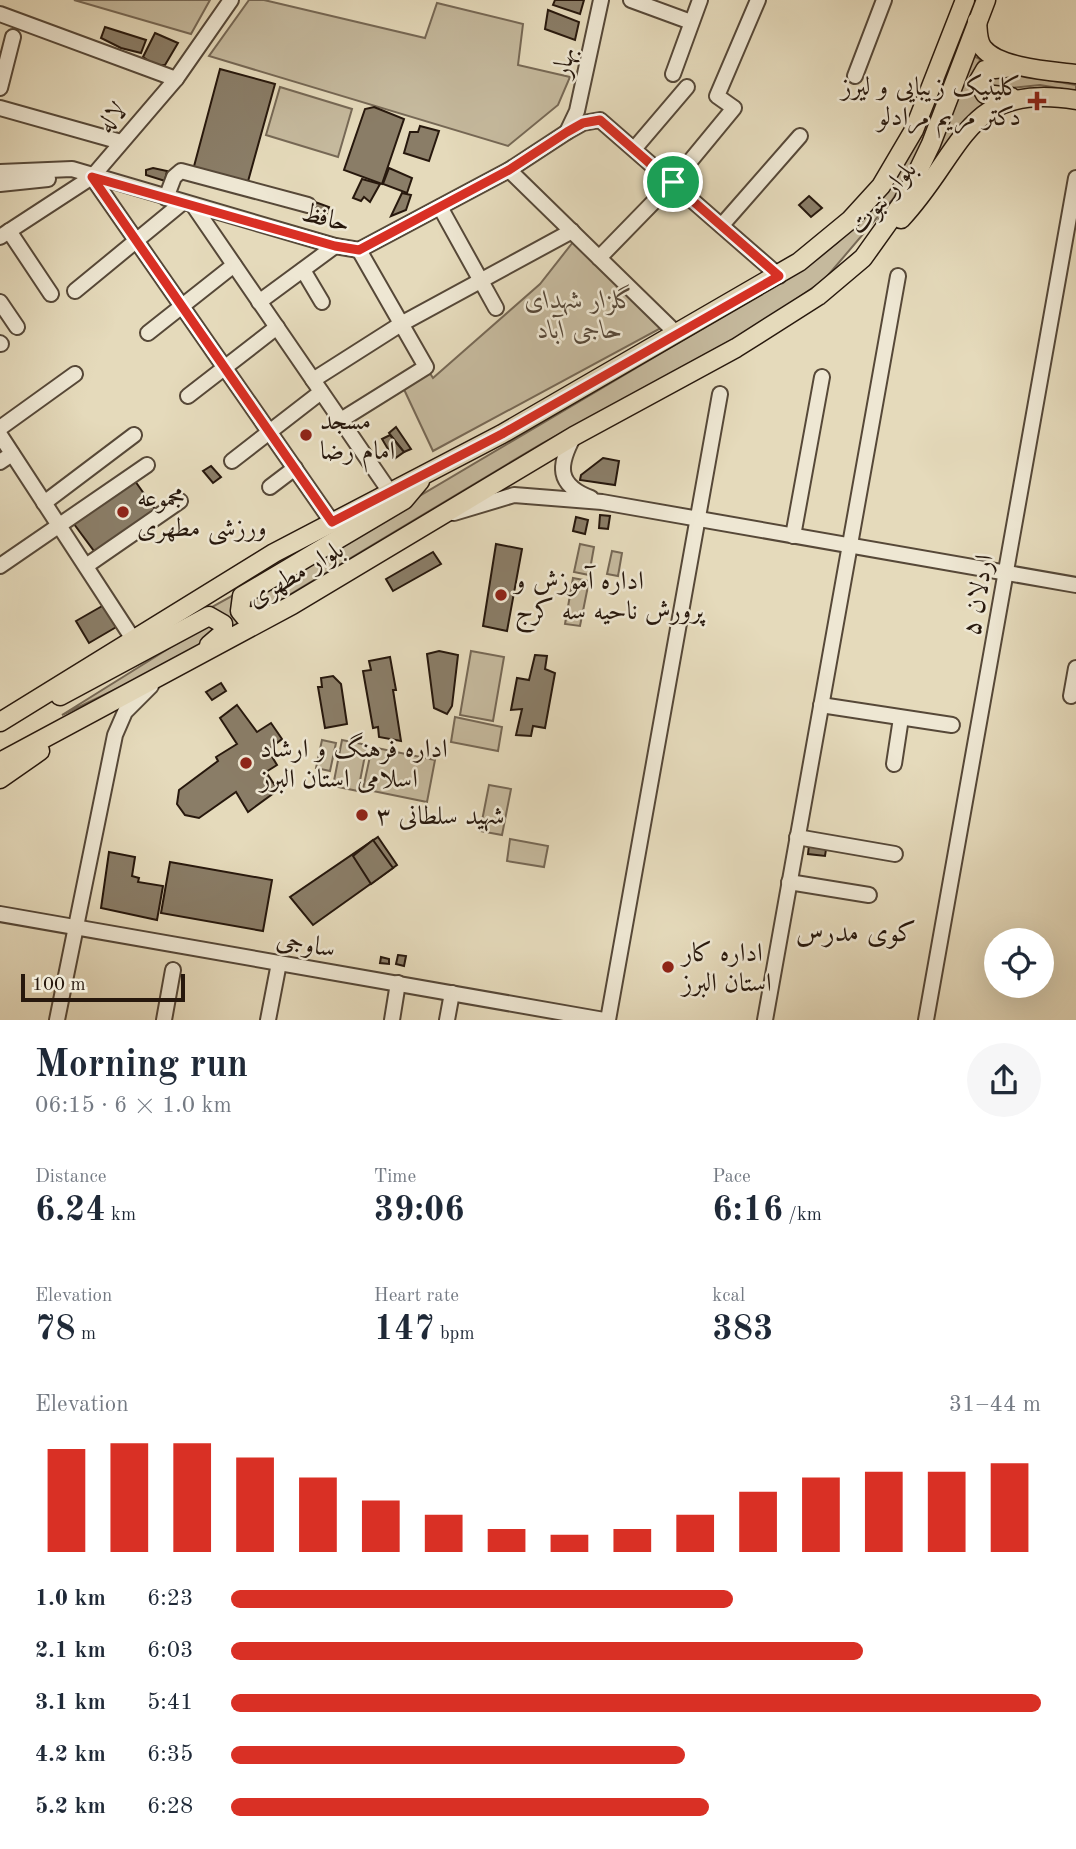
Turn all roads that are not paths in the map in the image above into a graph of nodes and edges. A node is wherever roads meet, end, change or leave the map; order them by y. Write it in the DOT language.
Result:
graph roads {
  1 [pos="231,0"];
  2 [pos="601,0"];
  3 [pos="631,0"];
  4 [pos="700,0"];
  5 [pos="758,0"];
  6 [pos="884,0"];
  7 [pos="965,0"];
  8 [pos="986,0"];
  9 [pos="0,14"];
  10 [pos="976,20"];
  11 [pos="691,22"];
  12 [pos="13,37"];
  13 [pos="2,63"];
  14 [pos="1021,66"];
  15 [pos="673,74"];
  16 [pos="1076,74"];
  17 [pos="855,76"];
  18 [pos="176,79"];
  19 [pos="687,87"];
  20 [pos="0,88"];
  21 [pos="1016,98"];
  22 [pos="1076,100"];
  23 [pos="0,108"];
  24 [pos="567,132"];
  25 [pos="800,136"];
  26 [pos="121,142"];
  27 [pos="635,148"];
  28 [pos="509,170"];
  29 [pos="0,172"];
  30 [pos="92,177"];
  31 [pos="1076,178"];
  32 [pos="673,182"];
  33 [pos="0,184"];
  34 [pos="166,198"];
  35 [pos="188,204"];
  36 [pos="308,205"];
  37 [pos="440,207"];
  38 [pos="722,225"];
  39 [pos="572,231"];
  40 [pos="4,234"];
  41 [pos="136,241"];
  42 [pos="335,246"];
  43 [pos="359,250"];
  44 [pos="599,258"];
  45 [pos="863,258"];
  46 [pos="234,265"];
  47 [pos="303,270"];
  48 [pos="779,276"];
  49 [pos="898,276"];
  50 [pos="482,281"];
  51 [pos="75,291"];
  52 [pos="51,294"];
  53 [pos="0,302"];
  54 [pos="259,302"];
  55 [pos="322,302"];
  56 [pos="181,305"];
  57 [pos="496,308"];
  58 [pos="401,324"];
  59 [pos="17,327"];
  60 [pos="277,327"];
  61 [pos="148,333"];
  62 [pos="677,334"];
  63 [pos="225,368"];
  64 [pos="75,374"];
  65 [pos="822,377"];
  66 [pos="317,386"];
  67 [pos="720,394"];
  68 [pos="188,396"];
  69 [pos="341,420"];
  70 [pos="0,428"];
  71 [pos="269,431"];
  72 [pos="0,435"];
  73 [pos="134,435"];
  74 [pos="574,436"];
  75 [pos="6,458"];
  76 [pos="232,461"];
  77 [pos="147,466"];
  78 [pos="295,468"];
  79 [pos="427,473"];
  80 [pos="270,487"];
  81 [pos="390,492"];
  82 [pos="180,501"];
  83 [pos="602,502"];
  84 [pos="44,503"];
  85 [pos="441,517"];
  86 [pos="698,519"];
  87 [pos="332,522"];
  88 [pos="60,527"];
  89 [pos="793,536"];
  90 [pos="849,546"];
  91 [pos="0,566"];
  92 [pos="86,566"];
  93 [pos="1006,573"];
  94 [pos="1076,585"];
  95 [pos="292,606"];
  96 [pos="133,639"];
  97 [pos="1076,668"];
  98 [pos="175,670"];
  99 [pos="156,681"];
  100 [pos="1072,696"];
  101 [pos="821,705"];
  102 [pos="90,713"];
  103 [pos="901,718"];
  104 [pos="0,723"];
  105 [pos="952,724"];
  106 [pos="64,728"];
  107 [pos="115,736"];
  108 [pos="0,762"];
  109 [pos="894,764"];
  110 [pos="0,779"];
  111 [pos="797,837"];
  112 [pos="895,854"];
  113 [pos="789,883"];
  114 [pos="869,895"];
  115 [pos="0,914"];
  116 [pos="76,927"];
  117 [pos="279,963"];
  118 [pos="173,970"];
  119 [pos="398,984"];
  120 [pos="452,993"];
  121 [pos="57,1020"];
  122 [pos="164,1020"];
  123 [pos="268,1020"];
  124 [pos="392,1020"];
  125 [pos="447,1020"];
  126 [pos="606,1020"];
  127 [pos="765,1020"];
  128 [pos="926,1020"];
  1 -- 18 [label="street, لاله"];
  2 -- 24 [label="street, بهار"];
  3 -- 11 [label="street"];
  4 -- 11 [label="street"];
  5 -- 32 [label="street"];
  6 -- 17 [label="street"];
  7 -- 48 [label="main road, بلوار مطهری"];
  8 -- 10 [label="main road, بلوار مطهری"];
  9 -- 18 [label="street"];
  10 -- 14 [label="main road"];
  10 -- 45 [label="main road, بلوار مطهری"];
  11 -- 15 [label="street"];
  12 -- 13 [label="street"];
  13 -- 20 [label="street"];
  14 -- 16 [label="main road"];
  14 -- 21 [label="main road"];
  18 -- 26 [label="street, لاله"];
  19 -- 27 [label="street"];
  21 -- 22 [label="main road, بلوار نبوت"];
  21 -- 45 [label="main road, بلوار نبوت"];
  23 -- 26 [label="street"];
  24 -- 27 [label="street, حافظ"];
  24 -- 28 [label="street, حافظ"];
  25 -- 38 [label="street"];
  26 -- 30 [label="street, لاله"];
  27 -- 32 [label="street"];
  28 -- 37 [label="street, حافظ"];
  28 -- 39 [label="street"];
  29 -- 30 [label="street, حافظ"];
  30 -- 33 [label="street"];
  30 -- 34 [label="street, حافظ"];
  30 -- 40 [label="street, لاله"];
  30 -- 41 [label="street"];
  31 -- 93 [label="street, اردلان ۵"];
  32 -- 38 [label="street"];
  32 -- 44 [label="street"];
  34 -- 35 [label="street, حافظ"];
  34 -- 36 [label="street"];
  35 -- 41 [label="street"];
  35 -- 42 [label="street, حافظ"];
  35 -- 46 [label="street"];
  37 -- 43 [label="street, حافظ"];
  37 -- 50 [label="street"];
  38 -- 48 [label="street"];
  39 -- 44 [label="street"];
  39 -- 50 [label="street"];
  40 -- 52 [label="street"];
  41 -- 51 [label="street"];
  41 -- 56 [label="street"];
  42 -- 43 [label="street, حافظ"];
  42 -- 47 [label="street"];
  43 -- 58 [label="street"];
  44 -- 62 [label="street"];
  45 -- 74 [label="main road, بلوار مطهری"];
  46 -- 54 [label="street"];
  46 -- 56 [label="street"];
  47 -- 54 [label="street"];
  47 -- 55 [label="street"];
  48 -- 62 [label="main road, بلوار مطهری"];
  49 -- 90 [label="street"];
  50 -- 57 [label="street"];
  50 -- 58 [label="street"];
  53 -- 59 [label="street"];
  54 -- 60 [label="street"];
  56 -- 61 [label="street"];
  56 -- 63 [label="street"];
  58 -- 66 [label="street"];
  58 -- 69 [label="street"];
  60 -- 63 [label="street"];
  60 -- 66 [label="street"];
  62 -- 79 [label="main road, بلوار مطهری"];
  63 -- 68 [label="street"];
  63 -- 71 [label="street"];
  64 -- 70 [label="street"];
  65 -- 89 [label="street"];
  66 -- 69 [label="street"];
  66 -- 71 [label="street"];
  67 -- 86 [label="street"];
  69 -- 81 [label="street"];
  71 -- 76 [label="street"];
  71 -- 78 [label="street"];
  72 -- 75 [label="street"];
  73 -- 84 [label="street"];
  74 -- 83 [label="street"];
  74 -- 85 [label="main road, بلوار مطهری"];
  75 -- 84 [label="street"];
  77 -- 88 [label="street"];
  78 -- 80 [label="street"];
  78 -- 87 [label="street"];
  79 -- 81 [label="main road, بلوار مطهری"];
  79 -- 95 [label="main road"];
  81 -- 87 [label="main road, بلوار مطهری"];
  82 -- 92 [label="street"];
  83 -- 85 [label="street"];
  83 -- 86 [label="street"];
  84 -- 88 [label="street"];
  85 -- 95 [label="main road, بلوار مطهری"];
  86 -- 89 [label="street"];
  86 -- 126 [label="street"];
  87 -- 96 [label="main road, بلوار مطهری"];
  88 -- 91 [label="street"];
  88 -- 92 [label="street"];
  89 -- 90 [label="street"];
  90 -- 93 [label="street"];
  90 -- 101 [label="street"];
  92 -- 96 [label="street"];
  93 -- 94 [label="street"];
  93 -- 128 [label="street, اردلان ۵"];
  95 -- 98 [label="main road, بلوار مطهری"];
  96 -- 104 [label="main road, بلوار مطهری"];
  97 -- 100 [label="street"];
  98 -- 99 [label="main road, بلوار مطهری"];
  98 -- 104 [label="main road"];
  99 -- 102 [label="main road, بلوار مطهری"];
  99 -- 107 [label="street"];
  101 -- 103 [label="street"];
  101 -- 111 [label="street"];
  102 -- 106 [label="main road, بلوار مطهری"];
  102 -- 107 [label="street"];
  103 -- 105 [label="street"];
  103 -- 109 [label="street"];
  106 -- 108 [label="main road, بلوار مطهری"];
  106 -- 110 [label="main road"];
  107 -- 116 [label="street"];
  111 -- 112 [label="street"];
  111 -- 113 [label="street"];
  113 -- 114 [label="street"];
  113 -- 127 [label="street"];
  115 -- 116 [label="street, ساوجی"];
  116 -- 117 [label="street, ساوجی"];
  116 -- 121 [label="street"];
  117 -- 119 [label="street, ساوجی"];
  117 -- 123 [label="street"];
  118 -- 122 [label="street"];
  119 -- 120 [label="street, ساوجی"];
  119 -- 124 [label="street"];
  120 -- 125 [label="street"];
  120 -- 126 [label="street, ساوجی"];
}
